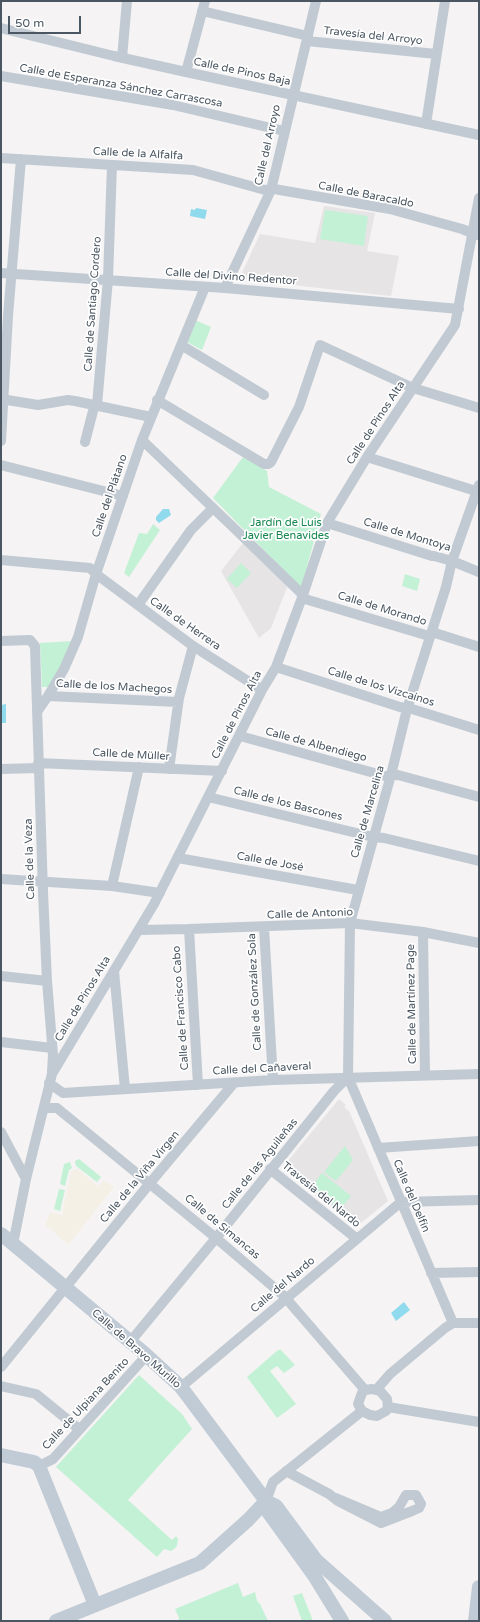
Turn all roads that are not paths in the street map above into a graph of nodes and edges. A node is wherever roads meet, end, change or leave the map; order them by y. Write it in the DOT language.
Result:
graph roads {
  1 [pos="127,1"];
  2 [pos="205,1"];
  3 [pos="316,1"];
  4 [pos="445,1"];
  5 [pos="202,11"];
  6 [pos="1,28"];
  7 [pos="307,38"];
  8 [pos="436,54"];
  9 [pos="122,58"];
  10 [pos="186,72"];
  11 [pos="1,76"];
  12 [pos="292,95"];
  13 [pos="426,124"];
  14 [pos="284,131"];
  15 [pos="479,135"];
  16 [pos="1,158"];
  17 [pos="21,159"];
  18 [pos="112,165"];
  19 [pos="271,190"];
  20 [pos="479,198"];
  21 [pos="476,235"];
  22 [pos="1,273"];
  23 [pos="12,273"];
  24 [pos="108,279"];
  25 [pos="205,287"];
  26 [pos="225,288"];
  27 [pos="458,309"];
  28 [pos="181,345"];
  29 [pos="413,388"];
  30 [pos="264,395"];
  31 [pos="2,400"];
  32 [pos="157,400"];
  33 [pos="98,405"];
  34 [pos="479,408"];
  35 [pos="150,417"];
  36 [pos="142,440"];
  37 [pos="1,441"];
  38 [pos="85,442"];
  39 [pos="366,457"];
  40 [pos="1,466"];
  41 [pos="478,489"];
  42 [pos="122,496"];
  43 [pos="213,508"];
  44 [pos="327,523"];
  45 [pos="1,560"];
  46 [pos="452,561"];
  47 [pos="479,572"];
  48 [pos="96,574"];
  49 [pos="303,595"];
  50 [pos="138,605"];
  51 [pos="429,636"];
  52 [pos="1,640"];
  53 [pos="193,646"];
  54 [pos="479,647"];
  55 [pos="276,667"];
  56 [pos="262,690"];
  57 [pos="48,696"];
  58 [pos="178,702"];
  59 [pos="407,709"];
  60 [pos="37,712"];
  61 [pos="479,730"];
  62 [pos="240,736"];
  63 [pos="38,766"];
  64 [pos="139,767"];
  65 [pos="1,769"];
  66 [pos="169,769"];
  67 [pos="222,771"];
  68 [pos="391,775"];
  69 [pos="208,797"];
  70 [pos="479,797"];
  71 [pos="373,837"];
  72 [pos="178,858"];
  73 [pos="479,861"];
  74 [pos="1,879"];
  75 [pos="43,882"];
  76 [pos="112,886"];
  77 [pos="358,890"];
  78 [pos="160,893"];
  79 [pos="350,923"];
  80 [pos="264,927"];
  81 [pos="140,930"];
  82 [pos="189,930"];
  83 [pos="423,932"];
  84 [pos="479,943"];
  85 [pos="114,971"];
  86 [pos="1,976"];
  87 [pos="47,981"];
  88 [pos="1,1042"];
  89 [pos="52,1048"];
  90 [pos="479,1074"];
  91 [pos="426,1075"];
  92 [pos="348,1077"];
  93 [pos="51,1078"];
  94 [pos="273,1080"];
  95 [pos="234,1083"];
  96 [pos="198,1085"];
  97 [pos="125,1089"];
  98 [pos="63,1093"];
  99 [pos="44,1108"];
  100 [pos="57,1108"];
  101 [pos="1,1132"];
  102 [pos="479,1141"];
  103 [pos="378,1148"];
  104 [pos="270,1169"];
  105 [pos="26,1179"];
  106 [pos="150,1183"];
  107 [pos="479,1200"];
  108 [pos="401,1202"];
  109 [pos="216,1238"];
  110 [pos="5,1239"];
  111 [pos="357,1239"];
  112 [pos="479,1272"];
  113 [pos="431,1273"];
  114 [pos="66,1288"];
  115 [pos="287,1298"];
  116 [pos="479,1323"];
  117 [pos="453,1324"];
  118 [pos="130,1342"];
  119 [pos="147,1355"];
  120 [pos="1,1367"];
  121 [pos="1,1386"];
  122 [pos="181,1387"];
  123 [pos="366,1390"];
  124 [pos="376,1390"];
  125 [pos="388,1407"];
  126 [pos="362,1411"];
  127 [pos="479,1422"];
  128 [pos="79,1429"];
  129 [pos="1,1455"];
  130 [pos="39,1466"];
  131 [pos="286,1471"];
  132 [pos="336,1498"];
  133 [pos="266,1501"];
  134 [pos="479,1587"];
  135 [pos="95,1605"];
  136 [pos="56,1621"];
  137 [pos="342,1621"];
  138 [pos="385,1621"];
  139 [pos="475,1621"];
  1 -- 9 [label="street"];
  2 -- 5 [label="street"];
  3 -- 7 [label="street, Calle del Arroyo"];
  4 -- 8 [label="street"];
  5 -- 7 [label="street, Travesía del Arroyo"];
  5 -- 10 [label="street"];
  6 -- 9 [label="street, Calle de Pinos Baja"];
  7 -- 8 [label="street, Travesía del Arroyo"];
  7 -- 12 [label="street, Calle del Arroyo"];
  8 -- 13 [label="street"];
  9 -- 10 [label="street, Calle de Pinos Baja"];
  10 -- 12 [label="street, Calle de Pinos Baja"];
  11 -- 14 [label="street, Calle de Esperanza Sánchez Carrascosa"];
  12 -- 13 [label="street, Calle de Pinos Baja"];
  12 -- 14 [label="street, Calle del Arroyo"];
  13 -- 15 [label="street, Calle de Pinos Baja"];
  14 -- 19 [label="street, Calle del Arroyo"];
  16 -- 17 [label="street, Calle de la Alfalfa"];
  17 -- 18 [label="street, Calle de la Alfalfa"];
  17 -- 23 [label="street"];
  18 -- 19 [label="street, Calle de la Alfalfa"];
  18 -- 24 [label="street, Calle de Santiago Cordero"];
  19 -- 21 [label="street, Calle de Baracaldo"];
  19 -- 26 [label="street, Calle del Arroyo"];
  20 -- 21 [label="street, Calle de Pinos Alta"];
  21 -- 27 [label="street, Calle de Pinos Alta"];
  22 -- 23 [label="street, Calle del Divino Redentor"];
  23 -- 24 [label="street, Calle del Divino Redentor"];
  23 -- 31 [label="street"];
  24 -- 25 [label="street, Calle del Divino Redentor"];
  24 -- 33 [label="street, Calle de Santiago Cordero"];
  25 -- 26 [label="street, Calle del Divino Redentor"];
  25 -- 28 [label="street, Calle del Plátano"];
  26 -- 27 [label="street, Calle del Divino Redentor"];
  27 -- 29 [label="street, Calle de Pinos Alta"];
  28 -- 30 [label="street"];
  28 -- 32 [label="street, Calle del Plátano"];
  29 -- 32 [label="street"];
  29 -- 34 [label="street"];
  29 -- 39 [label="street, Calle de Pinos Alta"];
  31 -- 33 [label="street"];
  31 -- 37 [label="street"];
  32 -- 35 [label="street, Calle del Plátano"];
  33 -- 35 [label="street"];
  33 -- 38 [label="street, Calle de Santiago Cordero"];
  35 -- 36 [label="street, Calle del Plátano"];
  36 -- 42 [label="street, Calle del Plátano"];
  36 -- 43 [label="street, Calle de Morando"];
  39 -- 41 [label="street"];
  39 -- 44 [label="street, Calle de Pinos Alta"];
  40 -- 42 [label="street"];
  41 -- 46 [label="street, Calle de Marcelina"];
  42 -- 48 [label="street, Calle del Plátano"];
  43 -- 49 [label="street, Calle de Morando"];
  43 -- 50 [label="street"];
  44 -- 46 [label="street, Calle de Montoya"];
  44 -- 49 [label="street, Calle de Pinos Alta"];
  45 -- 48 [label="street, Calle de Herrera"];
  46 -- 47 [label="street, Calle de Montoya"];
  46 -- 51 [label="street, Calle de Marcelina"];
  48 -- 50 [label="street, Calle de Herrera"];
  48 -- 57 [label="street, Calle del Plátano"];
  49 -- 51 [label="street, Calle de Morando"];
  49 -- 55 [label="street, Calle de Pinos Alta"];
  50 -- 53 [label="street, Calle de Herrera"];
  51 -- 54 [label="street, Calle de Morando"];
  51 -- 59 [label="street, Calle de Marcelina"];
  52 -- 60 [label="street, Calle de la Veza"];
  53 -- 56 [label="street, Calle de Herrera"];
  53 -- 58 [label="street"];
  55 -- 56 [label="street, Calle de Pinos Alta"];
  55 -- 59 [label="street, Calle de los Vizcaínos"];
  56 -- 62 [label="street, Calle de Pinos Alta"];
  57 -- 58 [label="street, Calle de los Machegos"];
  57 -- 60 [label="street, Calle del Plátano"];
  58 -- 66 [label="street"];
  59 -- 61 [label="street, Calle de los Vizcaínos"];
  59 -- 68 [label="street, Calle de Marcelina"];
  60 -- 63 [label="street, Calle de la Veza"];
  62 -- 67 [label="street, Calle de Pinos Alta"];
  62 -- 68 [label="street, Calle de Albendiego"];
  63 -- 64 [label="street, Calle de Müller"];
  63 -- 65 [label="street, Calle de Müller"];
  63 -- 75 [label="street, Calle de la Veza"];
  64 -- 66 [label="street, Calle de Müller"];
  64 -- 76 [label="street"];
  66 -- 67 [label="street, Calle de Müller"];
  67 -- 69 [label="street, Calle de Pinos Alta"];
  68 -- 70 [label="street, Calle de Albendiego"];
  68 -- 71 [label="street, Calle de Marcelina"];
  69 -- 71 [label="street, Calle de los Bascones"];
  69 -- 72 [label="street, Calle de Pinos Alta"];
  71 -- 73 [label="street, Calle de los Bascones"];
  71 -- 77 [label="street, Calle de Marcelina"];
  72 -- 77 [label="street, Calle de José"];
  72 -- 78 [label="street, Calle de Pinos Alta"];
  74 -- 75 [label="street"];
  75 -- 76 [label="street"];
  75 -- 87 [label="street, Calle de la Veza"];
  76 -- 78 [label="street"];
  77 -- 79 [label="street, Calle de Marcelina"];
  78 -- 81 [label="street, Calle de Pinos Alta"];
  79 -- 80 [label="street, Calle de Antonio"];
  79 -- 83 [label="street, Calle de Antonio"];
  79 -- 92 [label="street, Calle de Marcelina"];
  80 -- 82 [label="street, Calle de Antonio"];
  80 -- 94 [label="street, Calle de González Sola"];
  81 -- 82 [label="street, Calle de Antonio"];
  81 -- 85 [label="street, Calle de Pinos Alta"];
  82 -- 96 [label="street, Calle de Francisco Cabo"];
  83 -- 84 [label="street, Calle de Antonio"];
  83 -- 91 [label="street, Calle de Martínez Page"];
  85 -- 93 [label="street, Calle de Pinos Alta"];
  85 -- 97 [label="street"];
  86 -- 87 [label="street"];
  87 -- 89 [label="street, Calle de la Veza"];
  88 -- 89 [label="street"];
  89 -- 93 [label="street, Calle de la Veza"];
  90 -- 91 [label="street, Calle del Cañaveral"];
  91 -- 92 [label="street, Calle del Cañaveral"];
  92 -- 94 [label="street, Calle del Cañaveral"];
  92 -- 103 [label="street, Calle del Delfín"];
  92 -- 104 [label="street, Calle de las Aguileñas"];
  93 -- 98 [label="street"];
  93 -- 99 [label="street, Calle de Pinos Alta"];
  94 -- 95 [label="street, Calle del Cañaveral"];
  95 -- 96 [label="street, Calle del Cañaveral"];
  95 -- 106 [label="street, Calle de la Viña Virgen"];
  96 -- 97 [label="street, Calle del Cañaveral"];
  97 -- 98 [label="street, Calle del Cañaveral"];
  98 -- 100 [label="street"];
  99 -- 100 [label="street"];
  99 -- 105 [label="street, Calle de Pinos Alta"];
  100 -- 106 [label="street, Calle de Simancas"];
  101 -- 105 [label="street"];
  102 -- 103 [label="street"];
  103 -- 108 [label="street, Calle del Delfín"];
  104 -- 109 [label="street, Calle de las Aguileñas"];
  104 -- 111 [label="street, Travesía del Nardo"];
  105 -- 110 [label="street, Calle de Pinos Alta"];
  106 -- 109 [label="street, Calle de Simancas"];
  106 -- 114 [label="street, Calle de la Viña Virgen"];
  107 -- 108 [label="street"];
  108 -- 111 [label="street, Calle del Nardo"];
  108 -- 113 [label="street, Calle del Delfín"];
  109 -- 115 [label="street, Calle de Simancas"];
  109 -- 118 [label="street, Calle de las Aguileñas"];
  110 -- 114 [label="main road, Calle de Bravo Murillo"];
  111 -- 115 [label="street, Calle del Nardo"];
  112 -- 113 [label="street"];
  113 -- 117 [label="street, Calle del Delfín"];
  114 -- 118 [label="main road, Calle de Bravo Murillo"];
  114 -- 120 [label="street, Calle de la Viña Virgen"];
  115 -- 122 [label="street, Calle del Nardo"];
  115 -- 123 [label="street, Calle de Simancas"];
  116 -- 117 [label="street"];
  117 -- 124 [label="street"];
  118 -- 119 [label="main road, Calle de Bravo Murillo"];
  119 -- 122 [label="main road, Calle de Bravo Murillo"];
  119 -- 128 [label="street, Calle de Ulpiana Benito"];
  121 -- 128 [label="street"];
  122 -- 133 [label="main road, Calle de Bravo Murillo"];
  123 -- 124 [label="street"];
  123 -- 126 [label="street"];
  124 -- 125 [label="street"];
  125 -- 126 [label="street"];
  125 -- 127 [label="street"];
  126 -- 131 [label="street"];
  128 -- 130 [label="street, Calle de Ulpiana Benito"];
  129 -- 130 [label="main road"];
  130 -- 135 [label="main road"];
  131 -- 132 [label="street"];
  131 -- 133 [label="street"];
  132 -- 132 [label="street"];
  133 -- 135 [label="main road"];
  133 -- 137 [label="main road, Calle de Bravo Murillo"];
  133 -- 138 [label="main road, Calle de Bravo Murillo"];
  134 -- 139 [label="main road"];
  135 -- 136 [label="main road"];
}
